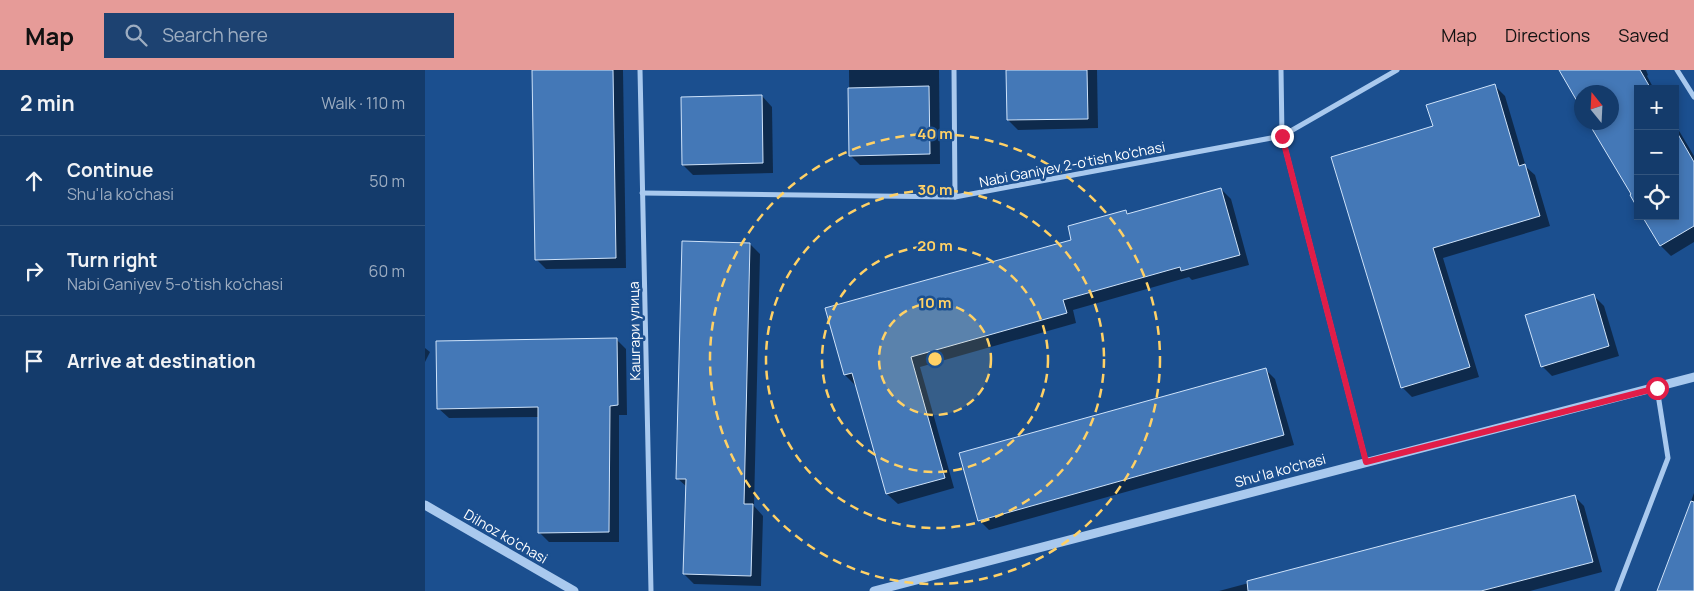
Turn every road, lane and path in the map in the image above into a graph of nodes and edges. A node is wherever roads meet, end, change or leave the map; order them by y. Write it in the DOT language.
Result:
graph roads {
  1 [pos="640,70"];
  2 [pos="954,70"];
  3 [pos="1281,70"];
  4 [pos="1397,70"];
  5 [pos="1677,70"];
  6 [pos="1694,97"];
  7 [pos="1282,136"];
  8 [pos="642,193"];
  9 [pos="955,197"];
  10 [pos="1694,377"];
  11 [pos="1657,388"];
  12 [pos="1366,462"];
  13 [pos="425,505"];
  14 [pos="574,591"];
  15 [pos="651,591"];
  16 [pos="874,591"];
  17 [pos="1617,591"];
  1 -- 8 [label="street, Кашгари улица"];
  2 -- 9 [label="street"];
  3 -- 7 [label="street"];
  4 -- 7 [label="street, Nabi Ganiyev 2-o'tish ko'chasi"];
  5 -- 6 [label="street"];
  7 -- 9 [label="street, Nabi Ganiyev 2-o'tish ko'chasi"];
  7 -- 12 [label="street"];
  8 -- 9 [label="street, Nabi Ganiyev 2-o'tish ko'chasi"];
  8 -- 15 [label="street, Кашгари улица"];
  10 -- 11 [label="street, Shu'la ko'chasi"];
  11 -- 12 [label="street, Shu'la ko'chasi"];
  11 -- 17 [label="street"];
  12 -- 16 [label="street, Shu'la ko'chasi"];
  13 -- 14 [label="street, Dilnoz ko'chasi"];
}
